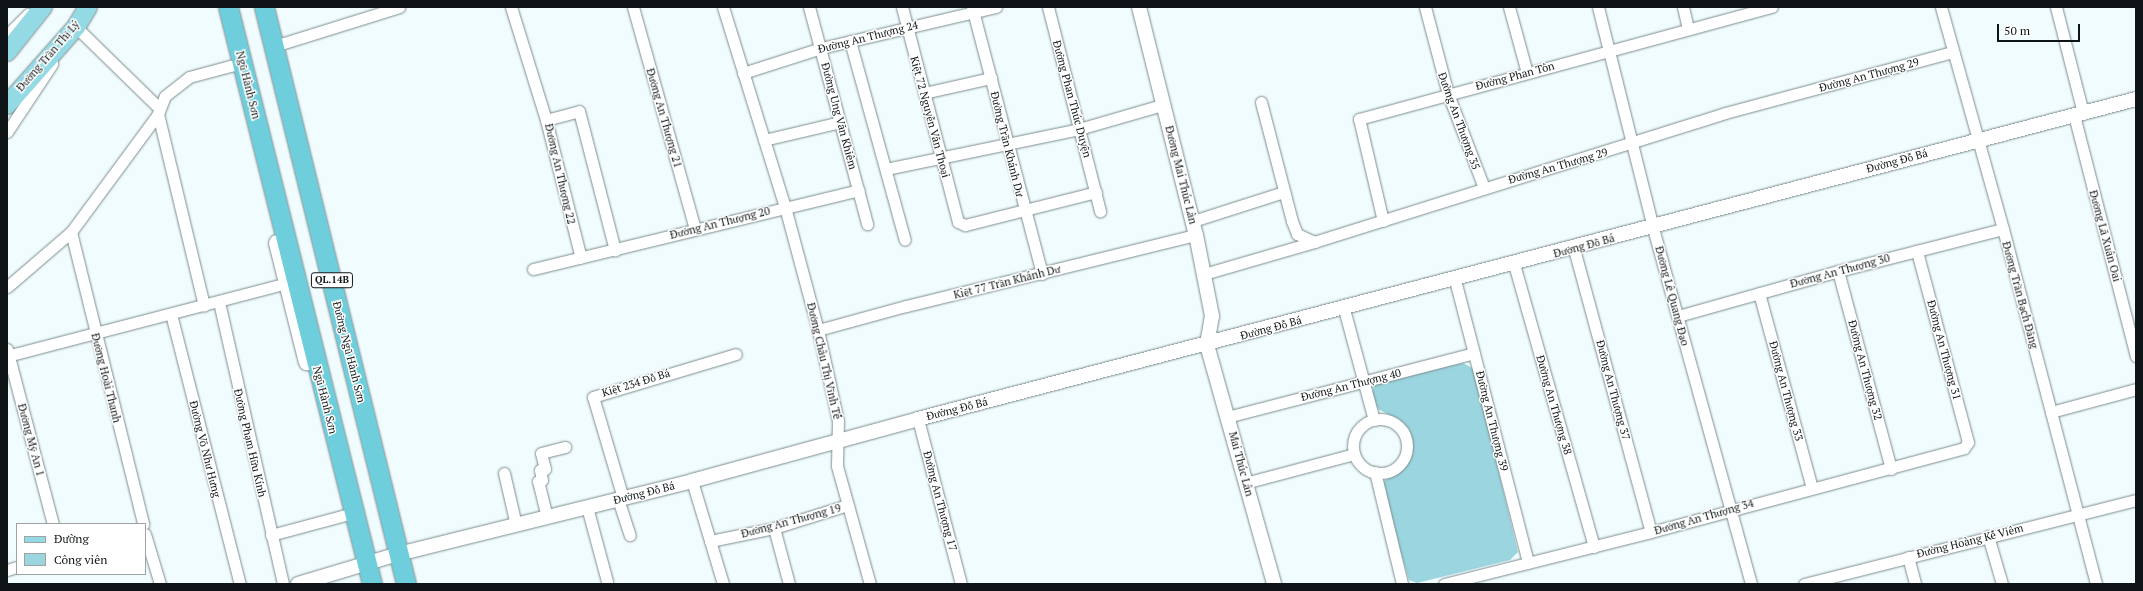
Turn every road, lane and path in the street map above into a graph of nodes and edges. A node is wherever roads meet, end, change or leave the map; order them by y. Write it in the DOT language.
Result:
graph roads {
  1 [pos="36,7"];
  2 [pos="43,7"];
  3 [pos="88,7"];
  4 [pos="228,7"];
  5 [pos="265,7"];
  6 [pos="399,7"];
  7 [pos="511,7"];
  8 [pos="633,7"];
  9 [pos="723,7"];
  10 [pos="809,7"];
  11 [pos="902,7"];
  12 [pos="996,7"];
  13 [pos="1048,7"];
  14 [pos="1139,7"];
  15 [pos="1425,7"];
  16 [pos="1509,7"];
  17 [pos="1598,7"];
  18 [pos="1683,7"];
  19 [pos="1772,7"];
  20 [pos="1941,7"];
  21 [pos="2056,7"];
  22 [pos="973,9"];
  23 [pos="76,27"];
  24 [pos="906,28"];
  25 [pos="1688,28"];
  26 [pos="7,35"];
  27 [pos="237,38"];
  28 [pos="850,41"];
  29 [pos="278,45"];
  30 [pos="821,48"];
  31 [pos="7,52"];
  32 [pos="1610,52"];
  33 [pos="1953,52"];
  34 [pos="234,64"];
  35 [pos="1527,72"];
  36 [pos="743,73"];
  37 [pos="990,78"];
  38 [pos="924,93"];
  39 [pos="1448,94"];
  40 [pos="2136,100"];
  41 [pos="1261,102"];
  42 [pos="7,105"];
  43 [pos="1162,105"];
  44 [pos="159,111"];
  45 [pos="2078,114"];
  46 [pos="546,120"];
  47 [pos="840,122"];
  48 [pos="1079,129"];
  49 [pos="7,132"];
  50 [pos="764,140"];
  51 [pos="1977,140"];
  52 [pos="1006,144"];
  53 [pos="1634,144"];
  54 [pos="942,159"];
  55 [pos="886,169"];
  56 [pos="1484,188"];
  57 [pos="859,190"];
  58 [pos="1096,192"];
  59 [pos="1284,192"];
  60 [pos="785,207"];
  61 [pos="1024,210"];
  62 [pos="1100,211"];
  63 [pos="1193,221"];
  64 [pos="1383,221"];
  65 [pos="868,224"];
  66 [pos="961,225"];
  67 [pos="1653,228"];
  68 [pos="695,229"];
  69 [pos="2003,229"];
  70 [pos="71,232"];
  71 [pos="1196,235"];
  72 [pos="905,240"];
  73 [pos="1314,242"];
  74 [pos="1574,248"];
  75 [pos="615,250"];
  76 [pos="1917,251"];
  77 [pos="581,258"];
  78 [pos="1514,264"];
  79 [pos="533,269"];
  80 [pos="1838,271"];
  81 [pos="1042,274"];
  82 [pos="1204,274"];
  83 [pos="1455,280"];
  84 [pos="287,283"];
  85 [pos="7,287"];
  86 [pos="1759,293"];
  87 [pos="220,302"];
  88 [pos="204,306"];
  89 [pos="1344,309"];
  90 [pos="171,314"];
  91 [pos="1678,316"];
  92 [pos="818,330"];
  93 [pos="95,333"];
  94 [pos="1207,345"];
  95 [pos="7,353"];
  96 [pos="1474,353"];
  97 [pos="736,354"];
  98 [pos="2136,356"];
  99 [pos="1364,381"];
  100 [pos="2136,389"];
  101 [pos="2051,412"];
  102 [pos="1227,417"];
  103 [pos="918,419"];
  104 [pos="1374,420"];
  105 [pos="838,441"];
  106 [pos="565,447"];
  107 [pos="1964,448"];
  108 [pos="1354,454"];
  109 [pos="1891,469"];
  110 [pos="1375,472"];
  111 [pos="504,473"];
  112 [pos="692,481"];
  113 [pos="1246,483"];
  114 [pos="1812,488"];
  115 [pos="620,499"];
  116 [pos="2136,500"];
  117 [pos="848,505"];
  118 [pos="587,507"];
  119 [pos="1731,509"];
  120 [pos="2076,514"];
  121 [pos="346,515"];
  122 [pos="546,517"];
  123 [pos="53,523"];
  124 [pos="142,523"];
  125 [pos="516,525"];
  126 [pos="774,528"];
  127 [pos="1651,532"];
  128 [pos="271,535"];
  129 [pos="630,535"];
  130 [pos="1988,536"];
  131 [pos="146,537"];
  132 [pos="710,541"];
  133 [pos="1594,547"];
  134 [pos="401,553"];
  135 [pos="1908,556"];
  136 [pos="1528,563"];
  137 [pos="363,565"];
  138 [pos="1832,580"];
  139 [pos="607,581"];
  140 [pos="408,583"];
  141 [pos="160,584"];
  142 [pos="240,584"];
  143 [pos="283,584"];
  144 [pos="298,584"];
  145 [pos="363,584"];
  146 [pos="372,584"];
  147 [pos="723,584"];
  148 [pos="789,584"];
  149 [pos="870,584"];
  150 [pos="961,584"];
  151 [pos="1274,584"];
  152 [pos="1402,584"];
  153 [pos="1444,584"];
  154 [pos="1751,584"];
  155 [pos="1804,584"];
  156 [pos="1915,584"];
  157 [pos="2002,584"];
  158 [pos="2096,584"];
  1 -- 26 [label="street"];
  2 -- 31 [label="main road"];
  3 -- 23 [label="main road, Đường Trần Thị Lý"];
  4 -- 27 [label="highway, QL.14B"];
  5 -- 29 [label="highway, Đường Ngũ Hành Sơn / QL.14B"];
  6 -- 29 [label="street"];
  7 -- 46 [label="street"];
  8 -- 68 [label="street, Đường An Thượng 21"];
  9 -- 36 [label="street, Đường Châu Thị Vĩnh Tế"];
  10 -- 30 [label="street, Đường Ung Văn Khiêm"];
  11 -- 24 [label="street, Kiệt 72 Nguyễn Văn Thoại"];
  12 -- 22 [label="street, Đường An Thượng 24"];
  13 -- 48 [label="street, Đường Phan Thúc Duyện"];
  14 -- 43 [label="street, Đường Mai Thúc Lân"];
  15 -- 39 [label="street, Đường An Thượng 35"];
  16 -- 35 [label="street"];
  17 -- 32 [label="street, Đường Lê Quang Đạo"];
  18 -- 25 [label="street"];
  19 -- 25 [label="street, Đường Phan Tôn"];
  20 -- 33 [label="street, Đường Trần Bạch Đằng"];
  21 -- 45 [label="street, Đường Lã Xuân Oai"];
  22 -- 24 [label="street, Đường An Thượng 24"];
  22 -- 37 [label="street, Đường Trần Khánh Dư"];
  23 -- 42 [label="main road, Đường Trần Thị Lý"];
  23 -- 44 [label="street"];
  23 -- 49 [label="street"];
  24 -- 28 [label="street, Đường An Thượng 24"];
  24 -- 38 [label="street, Kiệt 72 Nguyễn Văn Thoại"];
  25 -- 32 [label="street, Đường Phan Tôn"];
  27 -- 34 [label="main road, Ngũ Hành Sơn"];
  27 -- 137 [label="highway, Ngũ Hành Sơn / QL.14B"];
  28 -- 30 [label="street, Đường An Thượng 24"];
  28 -- 55 [label="street"];
  29 -- 134 [label="highway, Đường Ngũ Hành Sơn / QL.14B"];
  30 -- 36 [label="street, Đường An Thượng 24"];
  30 -- 47 [label="street, Đường Ung Văn Khiêm"];
  32 -- 35 [label="street, Đường Phan Tôn"];
  32 -- 53 [label="street, Đường Lê Quang Đạo"];
  33 -- 51 [label="street, Đường Trần Bạch Đằng"];
  33 -- 53 [label="street, Đường An Thượng 29"];
  34 -- 44 [label="street"];
  34 -- 84 [label="main road, Ngũ Hành Sơn"];
  35 -- 39 [label="street, Đường Phan Tôn"];
  36 -- 50 [label="street, Đường Châu Thị Vĩnh Tế"];
  37 -- 38 [label="street, Đường Trần Khánh Dư"];
  37 -- 52 [label="street, Đường Trần Khánh Dư"];
  38 -- 54 [label="street, Kiệt 72 Nguyễn Văn Thoại"];
  39 -- 56 [label="street, Đường An Thượng 35"];
  39 -- 64 [label="street, Đường Phan Tôn"];
  40 -- 45 [label="street, Đường Đỗ Bá"];
  41 -- 59 [label="street"];
  43 -- 48 [label="street"];
  43 -- 63 [label="street, Đường Mai Thúc Lân"];
  44 -- 70 [label="street"];
  44 -- 88 [label="street"];
  45 -- 51 [label="street, Đường Đỗ Bá"];
  45 -- 98 [label="street, Đường Lã Xuân Oai"];
  46 -- 75 [label="street, Đường An Thượng 22"];
  46 -- 77 [label="street, Đường An Thượng 22"];
  47 -- 50 [label="street"];
  47 -- 57 [label="street, Đường Ung Văn Khiêm"];
  48 -- 52 [label="street"];
  48 -- 58 [label="street, Đường Phan Thúc Duyện"];
  50 -- 60 [label="street, Đường Châu Thị Vĩnh Tế"];
  51 -- 67 [label="street, Đường Đỗ Bá"];
  51 -- 69 [label="street, Đường Trần Bạch Đằng"];
  52 -- 54 [label="street"];
  52 -- 61 [label="street, Đường Trần Khánh Dư"];
  53 -- 56 [label="street, Đường An Thượng 29"];
  53 -- 67 [label="street, Đường Lê Quang Đạo"];
  54 -- 55 [label="street"];
  54 -- 66 [label="street, Kiệt 72 Nguyễn Văn Thoại"];
  55 -- 72 [label="street"];
  56 -- 64 [label="street, Đường An Thượng 29"];
  57 -- 60 [label="street, Đường An Thượng 20"];
  57 -- 65 [label="street, Đường Ung Văn Khiêm"];
  58 -- 61 [label="street, Đường Trần Khánh Dư"];
  58 -- 62 [label="street, Đường Phan Thúc Duyện"];
  59 -- 63 [label="street"];
  59 -- 73 [label="street"];
  60 -- 68 [label="street, Đường An Thượng 20"];
  60 -- 92 [label="street, Đường Châu Thị Vĩnh Tế"];
  61 -- 66 [label="street, Đường Trần Khánh Dư"];
  61 -- 81 [label="street, Đường Trần Khánh Dư"];
  63 -- 71 [label="street, Đường Mai Thúc Lân"];
  64 -- 73 [label="street, Đường An Thượng 29"];
  67 -- 74 [label="street, Đường Đỗ Bá"];
  67 -- 91 [label="street, Đường Lê Quang Đạo"];
  68 -- 75 [label="street, Đường An Thượng 20"];
  69 -- 76 [label="street, Đường An Thượng 30"];
  69 -- 101 [label="street, Đường Trần Bạch Đằng"];
  70 -- 85 [label="street"];
  70 -- 93 [label="street, Đường Hoài Thanh"];
  71 -- 81 [label="street, Kiệt 77 Trần Khánh Dư"];
  71 -- 82 [label="street, Đường Mai Thúc Lân"];
  73 -- 82 [label="street, Đường An Thượng 29"];
  74 -- 78 [label="street, Đường Đỗ Bá"];
  74 -- 127 [label="street, Đường An Thượng 37"];
  75 -- 77 [label="street, Đường An Thượng 20"];
  76 -- 80 [label="street, Đường An Thượng 30"];
  76 -- 107 [label="street, Đường An Thượng 31"];
  77 -- 79 [label="street, Đường An Thượng 20"];
  78 -- 83 [label="street, Đường Đỗ Bá"];
  78 -- 133 [label="street, Đường An Thượng 38"];
  80 -- 86 [label="street, Đường An Thượng 30"];
  80 -- 109 [label="street, Đường An Thượng 32"];
  81 -- 92 [label="street, Kiệt 77 Trần Khánh Dư"];
  82 -- 94 [label="street, Đường Mai Thúc Lân"];
  83 -- 89 [label="street, Đường Đỗ Bá"];
  83 -- 96 [label="street, Đường An Thượng 39"];
  84 -- 87 [label="street"];
  84 -- 121 [label="main road, Ngũ Hành Sơn"];
  86 -- 91 [label="street, Đường An Thượng 30"];
  86 -- 114 [label="street, Đường An Thượng 33"];
  87 -- 88 [label="street"];
  87 -- 128 [label="street, Đường Phạm Hữu Kính"];
  88 -- 90 [label="street"];
  89 -- 94 [label="street, Đường Đỗ Bá"];
  89 -- 99 [label="street"];
  90 -- 93 [label="street"];
  90 -- 142 [label="street, Đường Võ Như Hưng"];
  91 -- 119 [label="street, Đường Lê Quang Đạo"];
  92 -- 105 [label="street, Đường Châu Thị Vĩnh Tế"];
  93 -- 95 [label="street"];
  93 -- 124 [label="street, Đường Hoài Thanh"];
  94 -- 102 [label="street, Mai Thúc Lân"];
  94 -- 103 [label="street, Đường Đỗ Bá"];
  95 -- 123 [label="street, Đường Mỹ An 1"];
  96 -- 99 [label="street, Đường An Thượng 40"];
  96 -- 136 [label="street, Đường An Thượng 39"];
  97 -- 115 [label="street, Kiệt 234 Đỗ Bá"];
  99 -- 102 [label="street, Đường An Thượng 40"];
  99 -- 104 [label="street"];
  100 -- 101 [label="street"];
  101 -- 120 [label="street, Đường Trần Bạch Đằng"];
  102 -- 113 [label="street, Mai Thúc Lân"];
  103 -- 105 [label="street, Đường Đỗ Bá"];
  103 -- 150 [label="street, Đường An Thượng 17"];
  104 -- 108 [label="street"];
  104 -- 110 [label="street"];
  105 -- 112 [label="street, Đường Đỗ Bá"];
  105 -- 117 [label="street, Đường Châu Thị Vĩnh Tế"];
  106 -- 122 [label="street"];
  107 -- 109 [label="street, Đường An Thượng 34"];
  108 -- 110 [label="street"];
  108 -- 113 [label="street"];
  109 -- 114 [label="street, Đường An Thượng 34"];
  110 -- 152 [label="street"];
  111 -- 125 [label="street"];
  112 -- 115 [label="street, Đường Đỗ Bá"];
  112 -- 132 [label="street"];
  113 -- 151 [label="street, Mai Thúc Lân"];
  114 -- 119 [label="street, Đường An Thượng 34"];
  115 -- 118 [label="street, Đường Đỗ Bá"];
  115 -- 129 [label="street"];
  116 -- 120 [label="street, Đường Hoàng Kế Viêm"];
  117 -- 126 [label="street, Đường An Thượng 19"];
  117 -- 149 [label="street, Đường Châu Thị Vĩnh Tế"];
  118 -- 122 [label="street, Đường Đỗ Bá"];
  118 -- 139 [label="street"];
  119 -- 127 [label="street, Đường An Thượng 34"];
  119 -- 154 [label="street, Đường Lê Quang Đạo"];
  120 -- 130 [label="street, Đường Hoàng Kế Viêm"];
  120 -- 158 [label="street, Đường Trần Bạch Đằng"];
  121 -- 128 [label="street"];
  121 -- 137 [label="main road, Ngũ Hành Sơn"];
  122 -- 125 [label="street, Đường Đỗ Bá"];
  125 -- 134 [label="street, Đường Đỗ Bá"];
  126 -- 132 [label="street, Đường An Thượng 19"];
  126 -- 148 [label="street"];
  127 -- 133 [label="street, Đường An Thượng 34"];
  128 -- 143 [label="street, Đường Phạm Hữu Kính"];
  130 -- 135 [label="street, Đường Hoàng Kế Viêm"];
  130 -- 157 [label="street"];
  131 -- 141 [label="street"];
  132 -- 147 [label="street"];
  133 -- 136 [label="street, Đường An Thượng 34"];
  134 -- 137 [label="street, Đường Đỗ Bá"];
  134 -- 140 [label="highway, Đường Ngũ Hành Sơn"];
  135 -- 138 [label="street, Đường Hoàng Kế Viêm"];
  135 -- 156 [label="street"];
  136 -- 153 [label="street, Đường An Thượng 34"];
  137 -- 144 [label="street, Đường Đỗ Bá"];
  137 -- 145 [label="main road, Ngũ Hành Sơn"];
  137 -- 146 [label="highway, Ngũ Hành Sơn / QL.14B"];
  138 -- 155 [label="street, Đường Hoàng Kế Viêm"];
}
